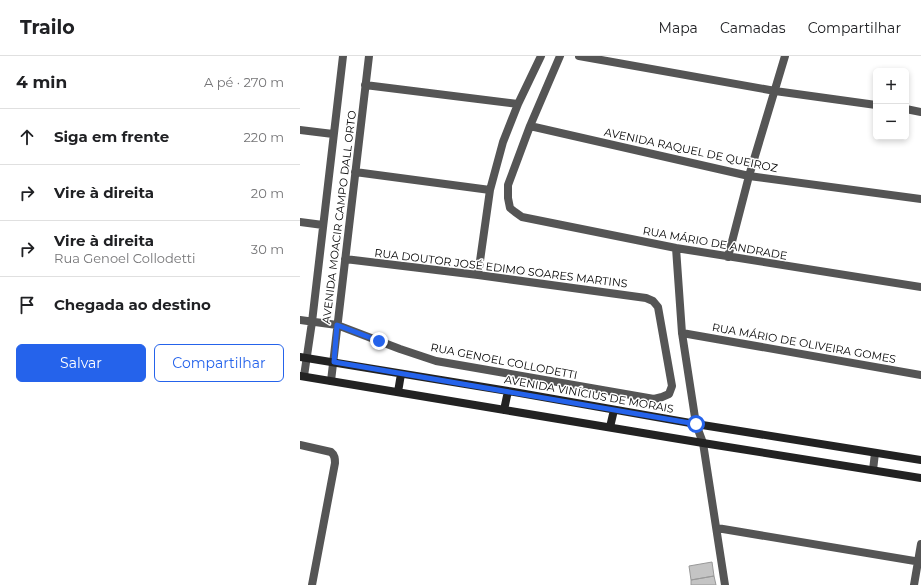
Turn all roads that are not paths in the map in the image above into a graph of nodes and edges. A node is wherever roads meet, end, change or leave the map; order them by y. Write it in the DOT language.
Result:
graph roads {
  1 [pos="343,56"];
  2 [pos="369,56"];
  3 [pos="541,56"];
  4 [pos="560,56"];
  5 [pos="579,56"];
  6 [pos="785,56"];
  7 [pos="365,85"];
  8 [pos="775,91"];
  9 [pos="518,104"];
  10 [pos="873,105"];
  11 [pos="909,110"];
  12 [pos="921,112"];
  13 [pos="530,126"];
  14 [pos="300,130"];
  15 [pos="333,134"];
  16 [pos="355,172"];
  17 [pos="749,176"];
  18 [pos="490,190"];
  19 [pos="921,199"];
  20 [pos="300,222"];
  21 [pos="323,225"];
  22 [pos="676,248"];
  23 [pos="728,257"];
  24 [pos="345,259"];
  25 [pos="478,275"];
  26 [pos="921,287"];
  27 [pos="300,320"];
  28 [pos="312,322"];
  29 [pos="337,325"];
  30 [pos="682,333"];
  31 [pos="303,358"];
  32 [pos="334,362"];
  33 [pos="401,374"];
  34 [pos="921,375"];
  35 [pos="302,376"];
  36 [pos="331,381"];
  37 [pos="508,391"];
  38 [pos="398,392"];
  39 [pos="662,397"];
  40 [pos="504,410"];
  41 [pos="614,410"];
  42 [pos="696,424"];
  43 [pos="610,427"];
  44 [pos="703,443"];
  45 [pos="300,445"];
  46 [pos="875,453"];
  47 [pos="921,460"];
  48 [pos="873,470"];
  49 [pos="921,478"];
  50 [pos="717,528"];
  51 [pos="921,544"];
  52 [pos="919,562"];
  53 [pos="312,585"];
  54 [pos="725,585"];
  55 [pos="914,585"];
  1 -- 15 [label="street, AVENIDA MOACIR CAMPO DALL ORTO"];
  2 -- 7 [label="street, AVENIDA MOACIR CAMPO DALL ORTO"];
  3 -- 9 [label="street"];
  4 -- 13 [label="street"];
  5 -- 8 [label="street"];
  6 -- 8 [label="street"];
  7 -- 9 [label="street"];
  7 -- 16 [label="street, AVENIDA MOACIR CAMPO DALL ORTO"];
  8 -- 10 [label="street"];
  8 -- 17 [label="street"];
  9 -- 18 [label="street"];
  11 -- 12 [label="street"];
  13 -- 17 [label="street, AVENIDA RAQUEL DE QUEIROZ"];
  13 -- 22 [label="street, RUA MÁRIO DE ANDRADE"];
  14 -- 15 [label="street"];
  15 -- 21 [label="street, AVENIDA MOACIR CAMPO DALL ORTO"];
  16 -- 18 [label="street"];
  16 -- 24 [label="street, AVENIDA MOACIR CAMPO DALL ORTO"];
  17 -- 19 [label="street, AVENIDA RAQUEL DE QUEIROZ"];
  17 -- 23 [label="street"];
  18 -- 25 [label="street"];
  20 -- 21 [label="street"];
  21 -- 28 [label="street, AVENIDA MOACIR CAMPO DALL ORTO"];
  22 -- 23 [label="street, RUA MÁRIO DE ANDRADE"];
  22 -- 30 [label="street"];
  23 -- 26 [label="street, RUA MÁRIO DE ANDRADE"];
  24 -- 25 [label="street, RUA DOUTOR JOSÉ EDIMO SOARES MARTINS"];
  24 -- 29 [label="street, AVENIDA MOACIR CAMPO DALL ORTO"];
  25 -- 39 [label="street, RUA DOUTOR JOSÉ EDIMO SOARES MARTINS"];
  27 -- 28 [label="street, RUA GENOEL COLLODETTI"];
  28 -- 29 [label="street, RUA GENOEL COLLODETTI"];
  28 -- 31 [label="street, AVENIDA MOACIR CAMPO DALL ORTO"];
  29 -- 32 [label="street, AVENIDA MOACIR CAMPO DALL ORTO"];
  29 -- 39 [label="street, RUA GENOEL COLLODETTI"];
  30 -- 34 [label="street, RUA MÁRIO DE OLIVEIRA GOMES"];
  30 -- 42 [label="street"];
  31 -- 32 [label="street, AVENIDA VINÍCIUS DE MORAIS"];
  31 -- 35 [label="street, AVENIDA MOACIR CAMPO DALL ORTO"];
  32 -- 33 [label="street, AVENIDA VINÍCIUS DE MORAIS"];
  32 -- 36 [label="street, AVENIDA MOACIR CAMPO DALL ORTO"];
  33 -- 37 [label="street, AVENIDA VINÍCIUS DE MORAIS"];
  33 -- 38 [label="street"];
  35 -- 36 [label="street"];
  36 -- 38 [label="street"];
  37 -- 40 [label="street"];
  37 -- 41 [label="street, AVENIDA VINÍCIUS DE MORAIS"];
  38 -- 40 [label="street"];
  40 -- 43 [label="street"];
  41 -- 42 [label="street, AVENIDA VINÍCIUS DE MORAIS"];
  41 -- 43 [label="street"];
  42 -- 44 [label="street"];
  42 -- 46 [label="street, AVENIDA VINÍCIUS DE MORAIS"];
  43 -- 44 [label="street"];
  44 -- 48 [label="street"];
  44 -- 50 [label="street"];
  45 -- 53 [label="street"];
  46 -- 47 [label="street, AVENIDA VINÍCIUS DE MORAIS"];
  46 -- 48 [label="street"];
  48 -- 49 [label="street"];
  50 -- 52 [label="street"];
  50 -- 54 [label="street"];
  51 -- 52 [label="street"];
  52 -- 55 [label="street"];
}
